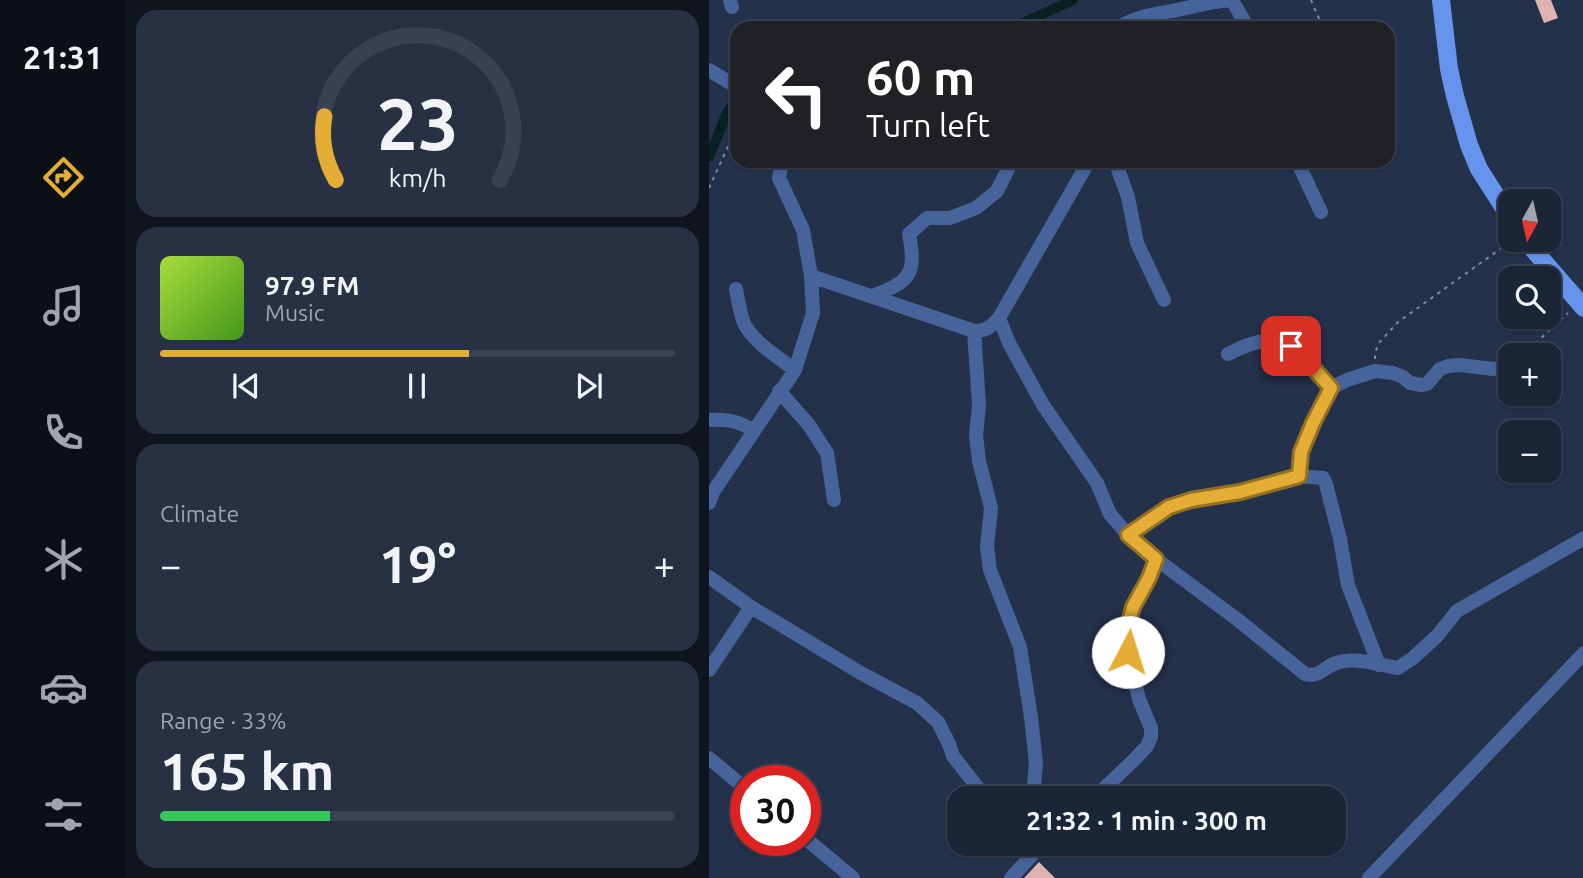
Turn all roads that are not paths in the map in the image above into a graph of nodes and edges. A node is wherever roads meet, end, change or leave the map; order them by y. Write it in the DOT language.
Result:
graph roads {
  1 [pos="1441,0"];
  2 [pos="1129,21"];
  3 [pos="1244,21"];
  4 [pos="709,71"];
  5 [pos="730,83"];
  6 [pos="781,168"];
  7 [pos="1008,168"];
  8 [pos="1085,168"];
  9 [pos="1118,168"];
  10 [pos="1300,168"];
  11 [pos="1498,199"];
  12 [pos="1321,212"];
  13 [pos="1535,252"];
  14 [pos="811,276"];
  15 [pos="736,289"];
  16 [pos="873,296"];
  17 [pos="1165,300"];
  18 [pos="1581,305"];
  19 [pos="999,318"];
  20 [pos="974,331"];
  21 [pos="1228,354"];
  22 [pos="1498,368"];
  23 [pos="795,370"];
  24 [pos="1331,388"];
  25 [pos="779,391"];
  26 [pos="709,420"];
  27 [pos="754,430"];
  28 [pos="1299,476"];
  29 [pos="834,500"];
  30 [pos="709,503"];
  31 [pos="1128,535"];
  32 [pos="1583,538"];
  33 [pos="1156,559"];
  34 [pos="709,577"];
  35 [pos="751,607"];
  36 [pos="1583,653"];
  37 [pos="1379,666"];
  38 [pos="709,670"];
  39 [pos="709,758"];
  40 [pos="730,776"];
  41 [pos="977,786"];
  42 [pos="1034,786"];
  43 [pos="1107,786"];
  44 [pos="821,851"];
  45 [pos="1031,856"];
  46 [pos="853,878"];
  47 [pos="1011,878"];
  48 [pos="1369,878"];
  1 -- 11 [label="main road"];
  2 -- 3 [label="street"];
  4 -- 5 [label="street"];
  6 -- 14 [label="street"];
  7 -- 16 [label="street"];
  8 -- 19 [label="street"];
  9 -- 17 [label="street"];
  10 -- 12 [label="street"];
  13 -- 18 [label="main road"];
  14 -- 16 [label="street"];
  14 -- 23 [label="street"];
  15 -- 23 [label="street"];
  16 -- 20 [label="street"];
  19 -- 20 [label="street"];
  19 -- 31 [label="street"];
  20 -- 42 [label="street"];
  21 -- 24 [label="street"];
  22 -- 24 [label="street"];
  23 -- 25 [label="street"];
  24 -- 28 [label="street"];
  25 -- 27 [label="street"];
  25 -- 29 [label="street"];
  26 -- 27 [label="street"];
  27 -- 30 [label="street"];
  28 -- 31 [label="street"];
  28 -- 37 [label="street"];
  31 -- 33 [label="street"];
  32 -- 37 [label="street"];
  33 -- 37 [label="street"];
  33 -- 43 [label="street"];
  34 -- 35 [label="street"];
  35 -- 38 [label="street"];
  35 -- 41 [label="street"];
  36 -- 48 [label="street"];
  39 -- 40 [label="street"];
  44 -- 46 [label="street"];
  45 -- 47 [label="street"];
}
